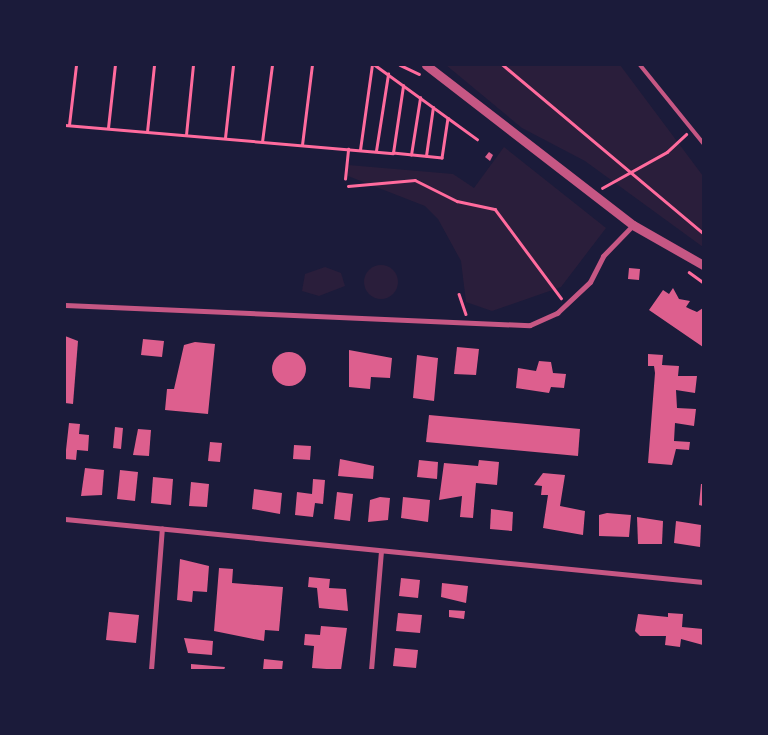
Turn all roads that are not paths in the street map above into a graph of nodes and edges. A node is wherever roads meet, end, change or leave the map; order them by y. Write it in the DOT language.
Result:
graph roads {
  1 [pos="426,65"];
  2 [pos="640,65"];
  3 [pos="703,143"];
  4 [pos="633,225"];
  5 [pos="703,265"];
  6 [pos="65,305"];
  7 [pos="65,519"];
  8 [pos="162,528"];
  9 [pos="381,552"];
  10 [pos="703,582"];
  11 [pos="151,670"];
  12 [pos="371,670"];
  1 -- 4 [label="street"];
  2 -- 3 [label="lane"];
  4 -- 5 [label="street"];
  4 -- 6 [label="street"];
  7 -- 8 [label="street"];
  8 -- 9 [label="street"];
  8 -- 11 [label="street"];
  9 -- 10 [label="street"];
  9 -- 12 [label="street"];
}
